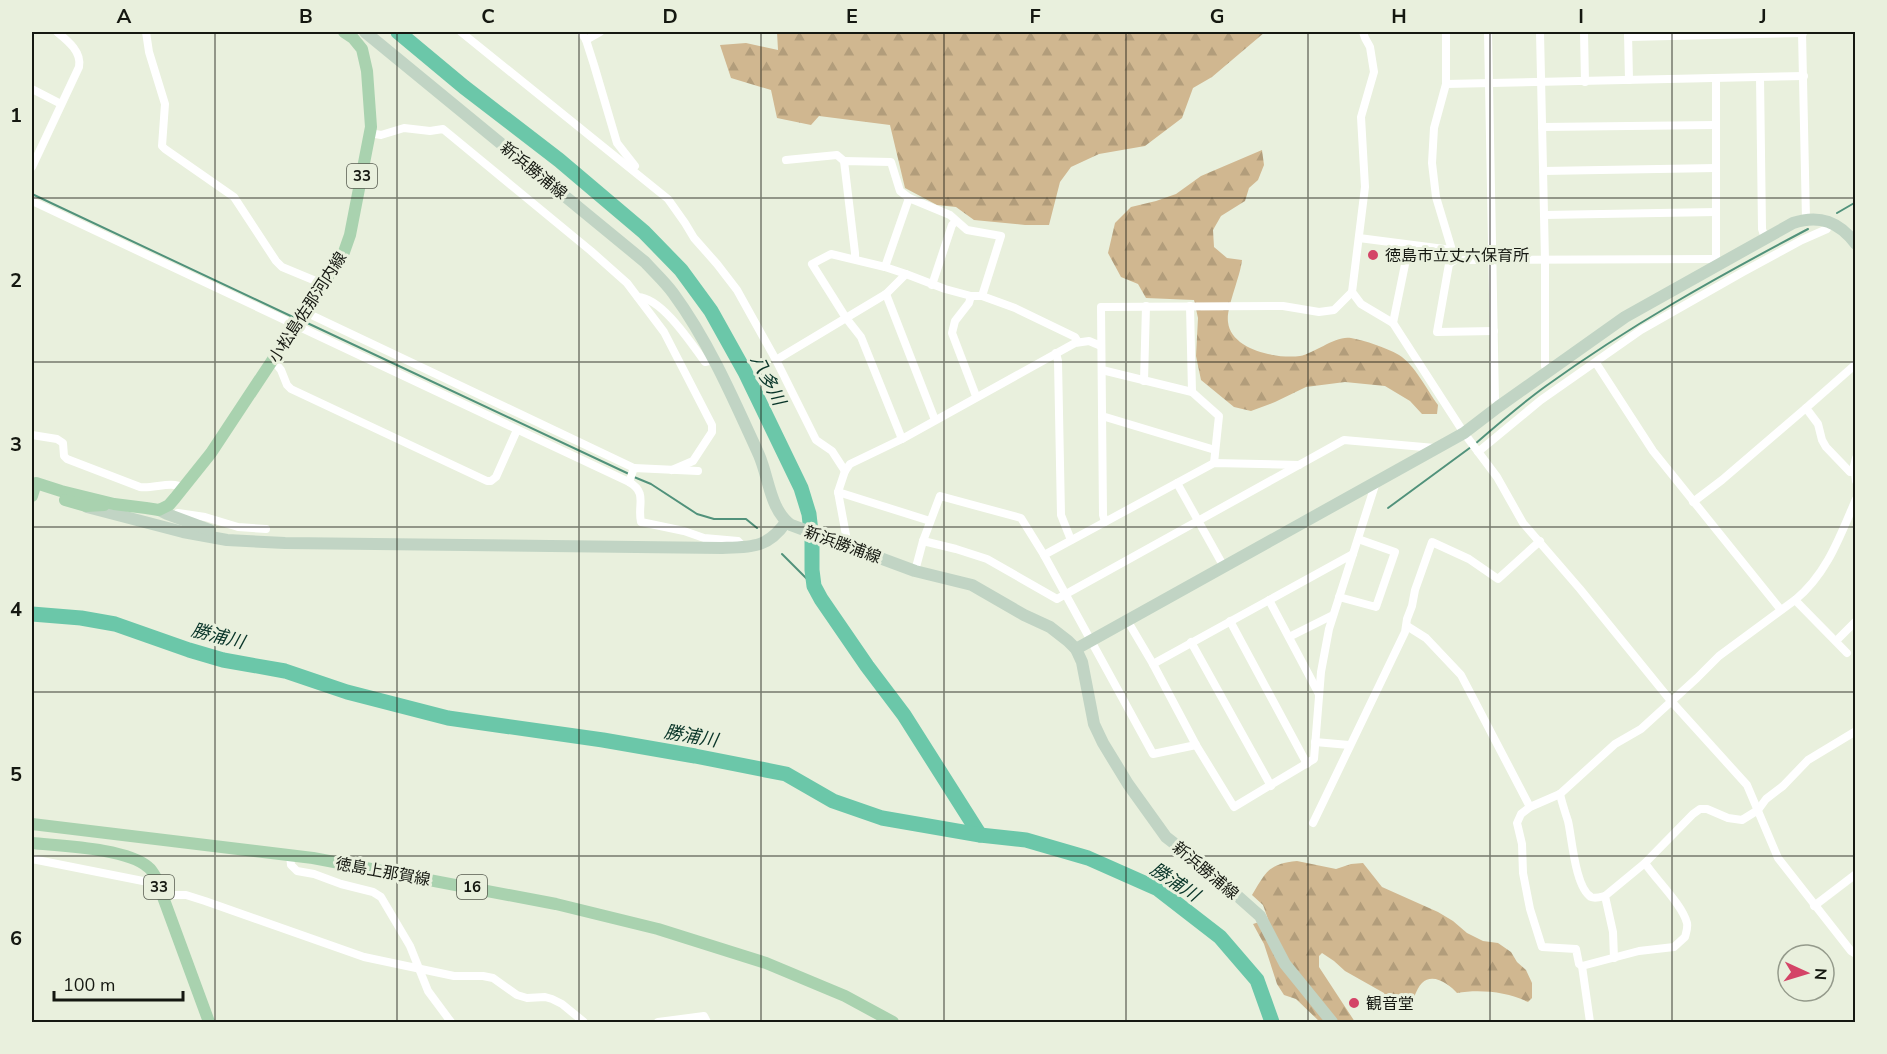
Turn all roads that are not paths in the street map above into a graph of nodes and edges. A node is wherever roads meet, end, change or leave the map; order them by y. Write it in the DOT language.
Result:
graph roads {
  1 [pos="57,32"];
  2 [pos="146,32"];
  3 [pos="344,32"];
  4 [pos="365,32"];
  5 [pos="461,32"];
  6 [pos="581,32"];
  7 [pos="600,32"];
  8 [pos="1363,32"];
  9 [pos="1446,32"];
  10 [pos="1488,32"];
  11 [pos="1540,32"];
  12 [pos="1584,32"];
  13 [pos="1803,32"];
  14 [pos="1628,34"];
  15 [pos="586,40"];
  16 [pos="1804,76"];
  17 [pos="1760,77"];
  18 [pos="1716,78"];
  19 [pos="1629,80"];
  20 [pos="1541,82"];
  21 [pos="1585,82"];
  22 [pos="1489,83"];
  23 [pos="1446,84"];
  24 [pos="32,89"];
  25 [pos="61,104"];
  26 [pos="1716,125"];
  27 [pos="1542,127"];
  28 [pos="370,133"];
  29 [pos="786,160"];
  30 [pos="844,161"];
  31 [pos="32,167"];
  32 [pos="1716,168"];
  33 [pos="635,171"];
  34 [pos="1543,171"];
  35 [pos="909,198"];
  36 [pos="32,201"];
  37 [pos="1716,212"];
  38 [pos="1544,215"];
  39 [pos="956,220"];
  40 [pos="1806,220"];
  41 [pos="1829,222"];
  42 [pos="1359,238"];
  43 [pos="1765,238"];
  44 [pos="1409,244"];
  45 [pos="1856,244"];
  46 [pos="1452,250"];
  47 [pos="855,259"];
  48 [pos="1492,259"];
  49 [pos="1455,260"];
  50 [pos="1545,260"];
  51 [pos="1717,262"];
  52 [pos="885,267"];
  53 [pos="906,274"];
  54 [pos="323,285"];
  55 [pos="932,285"];
  56 [pos="1352,292"];
  57 [pos="886,294"];
  58 [pos="971,296"];
  59 [pos="982,296"];
  60 [pos="638,297"];
  61 [pos="1146,306"];
  62 [pos="1190,306"];
  63 [pos="846,318"];
  64 [pos="300,320"];
  65 [pos="1393,323"];
  66 [pos="1494,331"];
  67 [pos="1078,342"];
  68 [pos="1101,346"];
  69 [pos="1056,353"];
  70 [pos="273,360"];
  71 [pos="713,360"];
  72 [pos="776,360"];
  73 [pos="1596,363"];
  74 [pos="1856,364"];
  75 [pos="1102,370"];
  76 [pos="1547,372"];
  77 [pos="1144,381"];
  78 [pos="1192,392"];
  79 [pos="976,396"];
  80 [pos="1498,407"];
  81 [pos="1806,408"];
  82 [pos="1102,416"];
  83 [pos="935,420"];
  84 [pos="517,430"];
  85 [pos="1464,433"];
  86 [pos="32,435"];
  87 [pos="902,439"];
  88 [pos="1436,448"];
  89 [pos="1215,450"];
  90 [pos="1478,452"];
  91 [pos="1856,458"];
  92 [pos="1214,463"];
  93 [pos="1299,465"];
  94 [pos="672,470"];
  95 [pos="698,471"];
  96 [pos="845,471"];
  97 [pos="631,475"];
  98 [pos="1855,476"];
  99 [pos="1376,482"];
  100 [pos="1177,483"];
  101 [pos="33,488"];
  102 [pos="183,488"];
  103 [pos="838,492"];
  104 [pos="1856,499"];
  105 [pos="1693,502"];
  106 [pos="114,504"];
  107 [pos="86,506"];
  108 [pos="159,510"];
  109 [pos="930,521"];
  110 [pos="1198,521"];
  111 [pos="1105,522"];
  112 [pos="789,524"];
  113 [pos="266,529"];
  114 [pos="1358,539"];
  115 [pos="1071,540"];
  116 [pos="258,541"];
  117 [pos="923,541"];
  118 [pos="1540,541"];
  119 [pos="845,545"];
  120 [pos="744,547"];
  121 [pos="1353,554"];
  122 [pos="1044,555"];
  123 [pos="1224,567"];
  124 [pos="915,571"];
  125 [pos="1065,595"];
  126 [pos="1339,597"];
  127 [pos="1269,600"];
  128 [pos="1795,600"];
  129 [pos="1781,610"];
  130 [pos="1333,615"];
  131 [pos="1127,620"];
  132 [pos="1230,621"];
  133 [pos="1856,621"];
  134 [pos="1407,626"];
  135 [pos="1289,637"];
  136 [pos="1090,641"];
  137 [pos="1836,641"];
  138 [pos="1191,642"];
  139 [pos="1076,649"];
  140 [pos="1847,653"];
  141 [pos="1153,664"];
  142 [pos="1319,694"];
  143 [pos="1671,701"];
  144 [pos="1856,731"];
  145 [pos="1315,742"];
  146 [pos="1196,745"];
  147 [pos="1349,746"];
  148 [pos="1307,764"];
  149 [pos="1271,786"];
  150 [pos="1560,794"];
  151 [pos="1530,807"];
  152 [pos="1758,810"];
  153 [pos="1313,823"];
  154 [pos="32,824"];
  155 [pos="32,843"];
  156 [pos="290,855"];
  157 [pos="32,859"];
  158 [pos="1645,864"];
  159 [pos="1856,874"];
  160 [pos="160,890"];
  161 [pos="1605,896"];
  162 [pos="1814,906"];
  163 [pos="1856,954"];
  164 [pos="1614,958"];
  165 [pos="1582,966"];
  166 [pos="419,969"];
  167 [pos="209,1023"];
  168 [pos="451,1023"];
  169 [pos="584,1023"];
  170 [pos="658,1023"];
  171 [pos="707,1023"];
  172 [pos="893,1023"];
  173 [pos="1332,1023"];
  174 [pos="1590,1023"];
  1 -- 25 [label="street"];
  2 -- 54 [label="street"];
  3 -- 28 [label="main road, 小松島佐那河内線 / 33"];
  4 -- 71 [label="street, 新浜勝浦線"];
  5 -- 33 [label="street"];
  6 -- 15 [label="street"];
  7 -- 15 [label="street"];
  8 -- 42 [label="street"];
  9 -- 23 [label="street"];
  10 -- 22 [label="street"];
  11 -- 20 [label="street"];
  12 -- 21 [label="street"];
  13 -- 14 [label="street"];
  13 -- 16 [label="street"];
  14 -- 19 [label="street"];
  15 -- 33 [label="street"];
  16 -- 17 [label="street"];
  16 -- 40 [label="street"];
  17 -- 18 [label="street"];
  17 -- 43 [label="street"];
  18 -- 19 [label="street"];
  18 -- 26 [label="street"];
  19 -- 21 [label="street"];
  20 -- 21 [label="street"];
  20 -- 22 [label="street"];
  20 -- 27 [label="street"];
  22 -- 23 [label="street"];
  22 -- 48 [label="street"];
  23 -- 46 [label="street"];
  24 -- 25 [label="street"];
  25 -- 31 [label="street"];
  26 -- 27 [label="street"];
  26 -- 32 [label="street"];
  27 -- 34 [label="street"];
  28 -- 54 [label="main road, 小松島佐那河内線 / 33"];
  28 -- 60 [label="street"];
  29 -- 30 [label="street"];
  30 -- 35 [label="street"];
  30 -- 47 [label="street"];
  32 -- 34 [label="street"];
  32 -- 37 [label="street"];
  33 -- 72 [label="street"];
  34 -- 38 [label="street"];
  35 -- 39 [label="street"];
  35 -- 52 [label="street"];
  36 -- 64 [label="street"];
  37 -- 38 [label="street"];
  37 -- 51 [label="street"];
  38 -- 50 [label="street"];
  39 -- 55 [label="street"];
  39 -- 59 [label="street"];
  40 -- 41 [label="street"];
  40 -- 43 [label="street"];
  41 -- 45 [label="street"];
  41 -- 73 [label="street"];
  42 -- 44 [label="street"];
  42 -- 56 [label="street"];
  43 -- 51 [label="street"];
  44 -- 46 [label="street"];
  44 -- 65 [label="street"];
  46 -- 49 [label="street"];
  47 -- 52 [label="street"];
  47 -- 63 [label="street"];
  48 -- 49 [label="street"];
  48 -- 50 [label="street"];
  48 -- 66 [label="street"];
  49 -- 66 [label="street"];
  50 -- 51 [label="street"];
  50 -- 76 [label="street"];
  51 -- 76 [label="street"];
  52 -- 53 [label="street"];
  53 -- 55 [label="street"];
  53 -- 57 [label="street"];
  54 -- 64 [label="main road, 小松島佐那河内線 / 33"];
  55 -- 58 [label="street"];
  56 -- 62 [label="street"];
  56 -- 65 [label="street"];
  57 -- 63 [label="street"];
  57 -- 83 [label="street"];
  58 -- 59 [label="street"];
  58 -- 79 [label="street"];
  59 -- 67 [label="street"];
  60 -- 71 [label="street"];
  60 -- 94 [label="street"];
  61 -- 62 [label="street"];
  61 -- 68 [label="street"];
  61 -- 77 [label="street"];
  62 -- 78 [label="street"];
  63 -- 72 [label="street"];
  63 -- 87 [label="street"];
  64 -- 70 [label="main road, 小松島佐那河内線 / 33"];
  64 -- 84 [label="street"];
  64 -- 97 [label="street"];
  65 -- 85 [label="street"];
  66 -- 80 [label="street"];
  67 -- 68 [label="street"];
  67 -- 69 [label="street"];
  68 -- 75 [label="street"];
  69 -- 79 [label="street"];
  69 -- 115 [label="street"];
  70 -- 84 [label="street"];
  70 -- 102 [label="main road, 小松島佐那河内線 / 33"];
  71 -- 112 [label="street, 新浜勝浦線"];
  72 -- 96 [label="street"];
  73 -- 90 [label="street"];
  73 -- 105 [label="street"];
  74 -- 81 [label="street"];
  75 -- 77 [label="street"];
  75 -- 82 [label="street"];
  76 -- 80 [label="street"];
  77 -- 78 [label="street"];
  78 -- 89 [label="street"];
  79 -- 83 [label="street"];
  80 -- 85 [label="street"];
  81 -- 98 [label="street"];
  81 -- 105 [label="street"];
  82 -- 89 [label="street"];
  82 -- 111 [label="street"];
  83 -- 87 [label="street"];
  84 -- 97 [label="street"];
  85 -- 88 [label="street"];
  85 -- 90 [label="street"];
  86 -- 102 [label="street"];
  87 -- 96 [label="street"];
  88 -- 93 [label="street"];
  88 -- 99 [label="street"];
  89 -- 92 [label="street"];
  90 -- 118 [label="street"];
  91 -- 98 [label="street"];
  92 -- 93 [label="street"];
  92 -- 100 [label="street"];
  93 -- 110 [label="street"];
  94 -- 95 [label="street"];
  94 -- 97 [label="street"];
  96 -- 103 [label="street"];
  97 -- 120 [label="street"];
  99 -- 114 [label="street"];
  99 -- 123 [label="street"];
  100 -- 110 [label="street"];
  100 -- 111 [label="street"];
  101 -- 106 [label="main road"];
  101 -- 107 [label="main road"];
  102 -- 108 [label="main road, 小松島佐那河内線 / 33"];
  103 -- 109 [label="street"];
  103 -- 119 [label="street"];
  104 -- 128 [label="street"];
  105 -- 129 [label="street"];
  106 -- 107 [label="main road"];
  106 -- 108 [label="main road"];
  107 -- 116 [label="street"];
  108 -- 113 [label="street"];
  108 -- 116 [label="street"];
  109 -- 117 [label="street"];
  109 -- 122 [label="street"];
  110 -- 123 [label="street"];
  110 -- 125 [label="street"];
  111 -- 115 [label="street"];
  112 -- 119 [label="street, 新浜勝浦線"];
  112 -- 120 [label="street"];
  114 -- 121 [label="street"];
  114 -- 126 [label="street"];
  115 -- 122 [label="street"];
  116 -- 120 [label="street"];
  117 -- 124 [label="street"];
  117 -- 125 [label="street"];
  118 -- 134 [label="street"];
  118 -- 143 [label="street"];
  119 -- 124 [label="street, 新浜勝浦線"];
  121 -- 126 [label="street"];
  121 -- 127 [label="street"];
  122 -- 125 [label="street"];
  123 -- 131 [label="street"];
  124 -- 139 [label="street, 新浜勝浦線"];
  125 -- 136 [label="street"];
  126 -- 130 [label="street"];
  127 -- 132 [label="street"];
  127 -- 135 [label="street"];
  128 -- 129 [label="street"];
  128 -- 137 [label="street"];
  129 -- 143 [label="street"];
  130 -- 135 [label="street"];
  130 -- 142 [label="street"];
  131 -- 136 [label="street"];
  131 -- 141 [label="street"];
  132 -- 138 [label="street"];
  132 -- 148 [label="street"];
  133 -- 137 [label="street"];
  134 -- 147 [label="street"];
  134 -- 151 [label="street"];
  135 -- 142 [label="street"];
  136 -- 139 [label="street"];
  136 -- 146 [label="street"];
  137 -- 140 [label="street"];
  138 -- 141 [label="street"];
  138 -- 149 [label="street"];
  139 -- 173 [label="street, 新浜勝浦線"];
  141 -- 146 [label="street"];
  142 -- 145 [label="street"];
  143 -- 150 [label="street"];
  143 -- 152 [label="street"];
  144 -- 152 [label="street"];
  145 -- 147 [label="street"];
  145 -- 148 [label="street"];
  146 -- 149 [label="street"];
  147 -- 153 [label="street"];
  148 -- 149 [label="street"];
  150 -- 151 [label="street"];
  150 -- 161 [label="street"];
  151 -- 165 [label="street"];
  152 -- 158 [label="street"];
  152 -- 162 [label="street"];
  154 -- 156 [label="main road, 徳島上那賀線 / 16"];
  155 -- 160 [label="main road, 33"];
  156 -- 166 [label="street"];
  156 -- 172 [label="main road, 徳島上那賀線 / 16"];
  157 -- 160 [label="street"];
  158 -- 161 [label="street"];
  158 -- 164 [label="street"];
  159 -- 162 [label="street"];
  160 -- 166 [label="street"];
  160 -- 167 [label="main road, 33"];
  161 -- 164 [label="street"];
  162 -- 163 [label="street"];
  164 -- 165 [label="street"];
  165 -- 174 [label="street"];
  166 -- 168 [label="street"];
  166 -- 169 [label="street"];
  170 -- 171 [label="street"];
}
